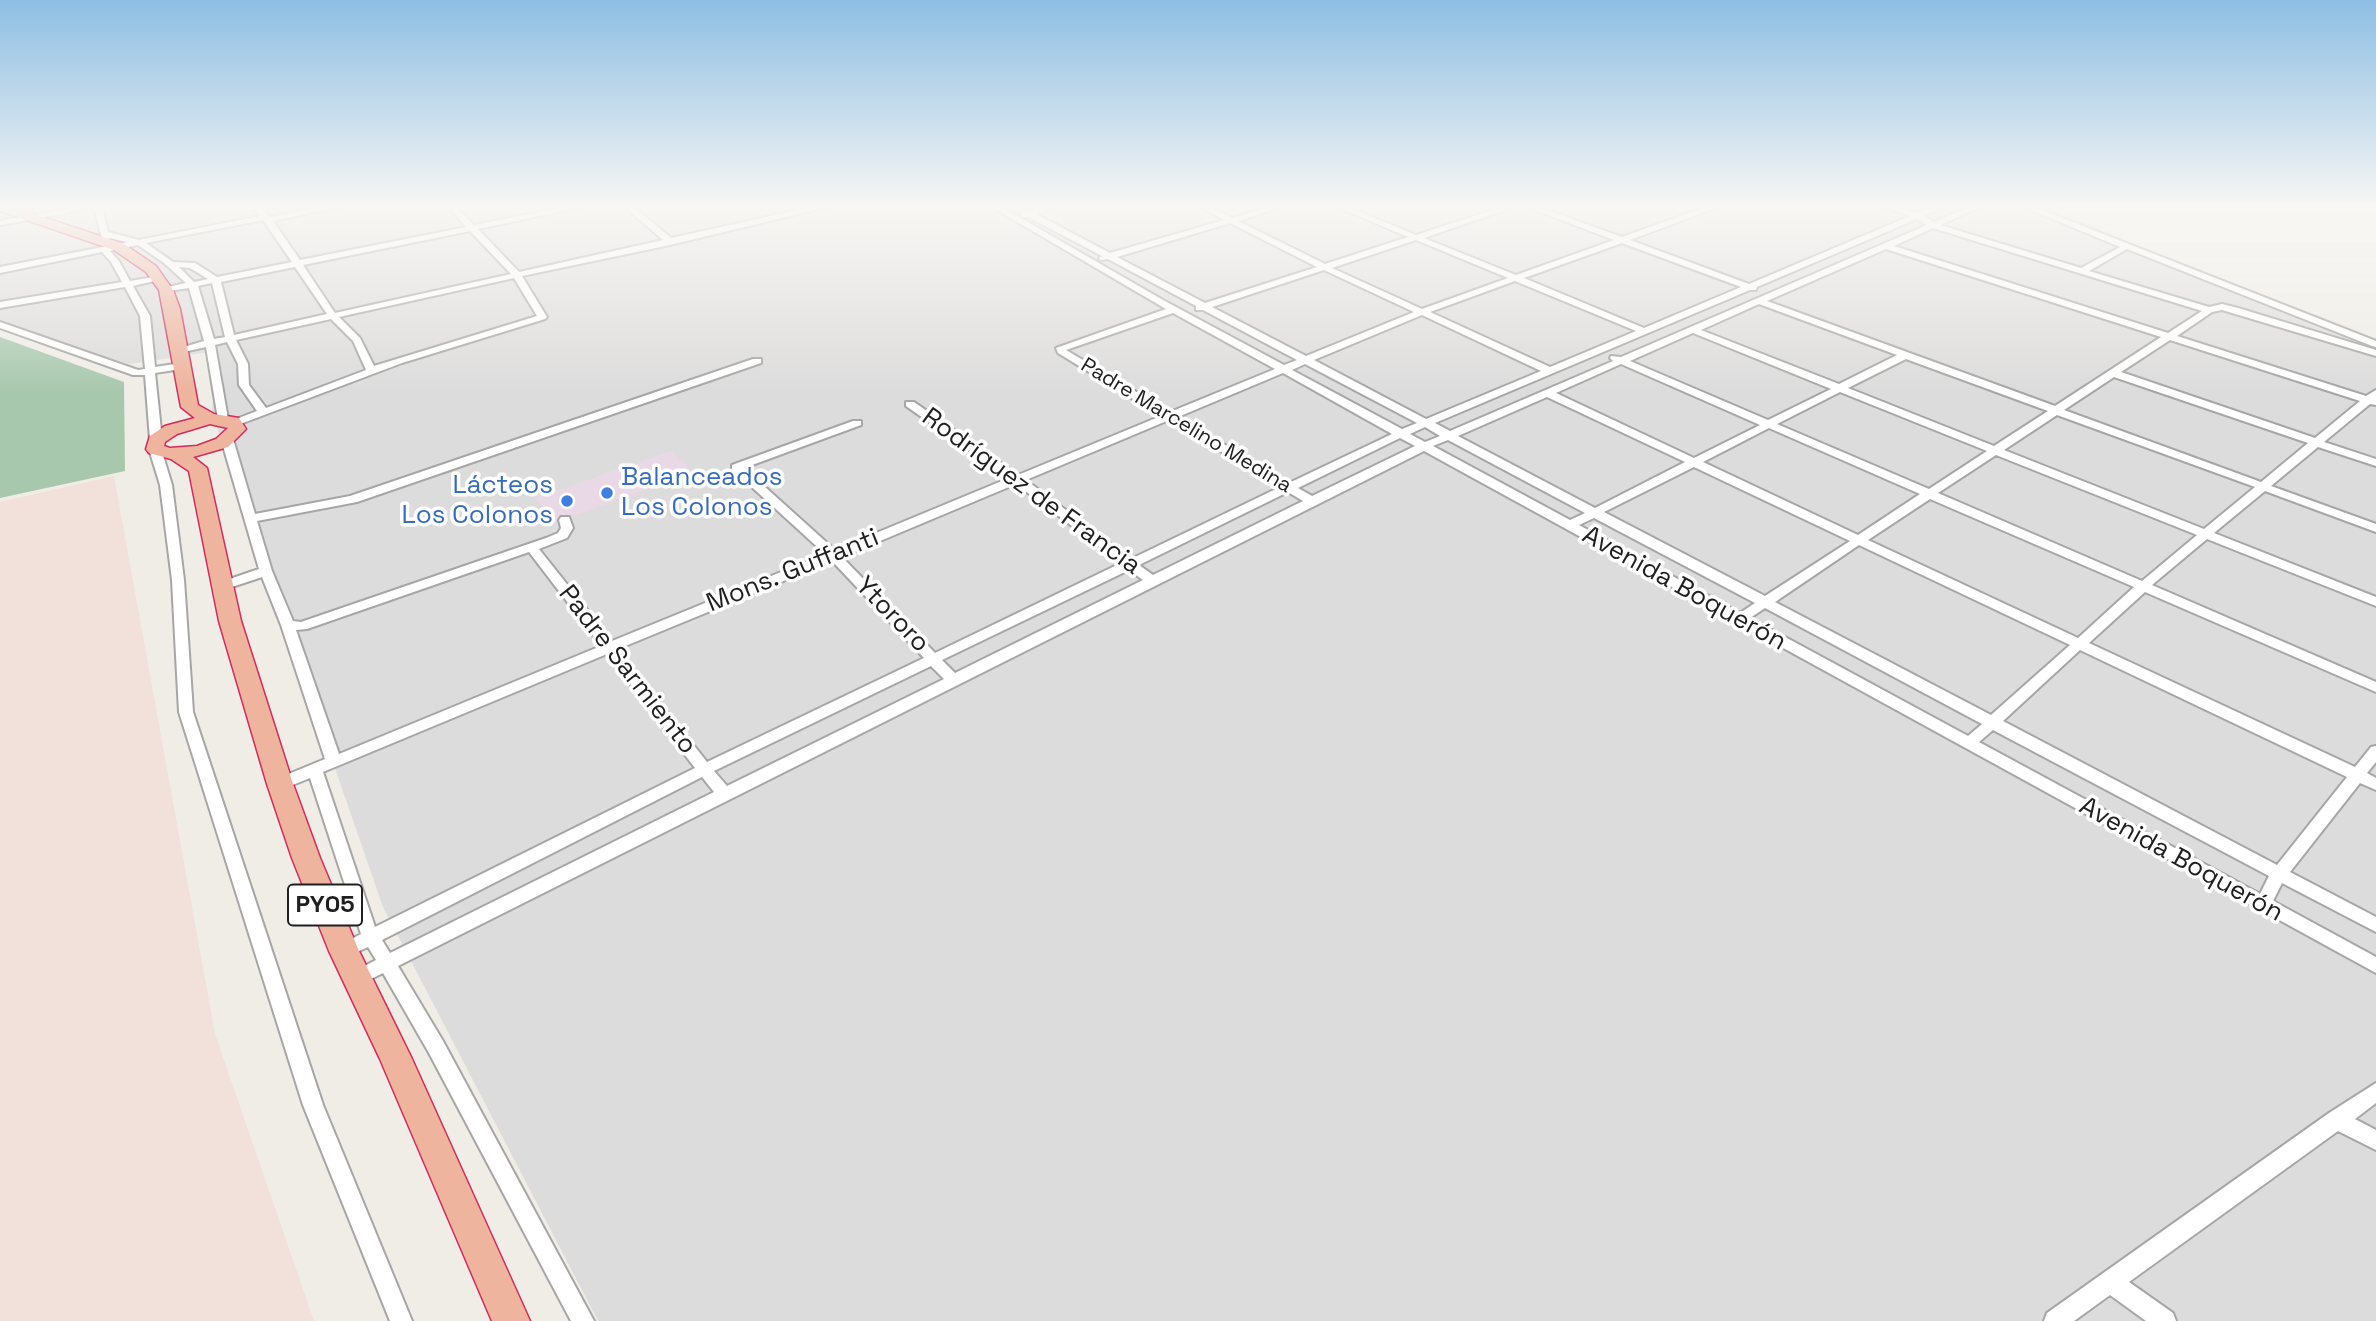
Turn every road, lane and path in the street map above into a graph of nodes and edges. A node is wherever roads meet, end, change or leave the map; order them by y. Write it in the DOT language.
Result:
graph roads {
  1 [pos="118,268"];
  2 [pos="148,268"];
  3 [pos="174,268"];
  4 [pos="196,268"];
  5 [pos="280,268"];
  6 [pos="301,268"];
  7 [pos="510,268"];
  8 [pos="547,268"];
  9 [pos="1098,268"];
  10 [pos="1130,268"];
  11 [pos="1326,268"];
  12 [pos="1489,268"];
  13 [pos="1546,268"];
  14 [pos="1698,268"];
  15 [pos="1800,268"];
  16 [pos="1836,268"];
  17 [pos="1954,268"];
  18 [pos="2071,268"];
  19 [pos="2088,268"];
  20 [pos="2182,268"];
  21 [pos="2082,271"];
  22 [pos="516,274"];
  23 [pos="1517,279"];
  24 [pos="216,280"];
  25 [pos="126,284"];
  26 [pos="163,285"];
  27 [pos="193,285"];
  28 [pos="1753,288"];
  29 [pos="1758,301"];
  30 [pos="0,305"];
  31 [pos="1204,308"];
  32 [pos="1172,309"];
  33 [pos="2210,310"];
  34 [pos="1422,312"];
  35 [pos="332,315"];
  36 [pos="0,325"];
  37 [pos="1693,330"];
  38 [pos="1644,331"];
  39 [pos="2169,336"];
  40 [pos="230,338"];
  41 [pos="210,343"];
  42 [pos="2376,344"];
  43 [pos="1598,351"];
  44 [pos="2376,352"];
  45 [pos="1905,355"];
  46 [pos="180,358"];
  47 [pos="1307,359"];
  48 [pos="757,361"];
  49 [pos="1621,361"];
  50 [pos="1284,368"];
  51 [pos="150,371"];
  52 [pos="1550,371"];
  53 [pos="372,372"];
  54 [pos="2113,373"];
  55 [pos="1838,387"];
  56 [pos="1547,393"];
  57 [pos="2373,398"];
  58 [pos="909,404"];
  59 [pos="190,407"];
  60 [pos="2055,410"];
  61 [pos="263,411"];
  62 [pos="1171,415"];
  63 [pos="857,423"];
  64 [pos="1423,425"];
  65 [pos="1770,425"];
  66 [pos="223,429"];
  67 [pos="1401,434"];
  68 [pos="1446,436"];
  69 [pos="159,441"];
  70 [pos="2315,443"];
  71 [pos="1423,446"];
  72 [pos="1994,450"];
  73 [pos="186,461"];
  74 [pos="1694,463"];
  75 [pos="2376,463"];
  76 [pos="1017,479"];
  77 [pos="2263,486"];
  78 [pos="1286,488"];
  79 [pos="1930,494"];
  80 [pos="1311,501"];
  81 [pos="1595,513"];
  82 [pos="250,519"];
  83 [pos="565,520"];
  84 [pos="1568,526"];
  85 [pos="2376,528"];
  86 [pos="2207,534"];
  87 [pos="1861,540"];
  88 [pos="531,547"];
  89 [pos="833,555"];
  90 [pos="1127,564"];
  91 [pos="266,571"];
  92 [pos="1152,581"];
  93 [pos="223,586"];
  94 [pos="2145,587"];
  95 [pos="2376,602"];
  96 [pos="1765,603"];
  97 [pos="1740,619"];
  98 [pos="288,625"];
  99 [pos="2081,644"];
  100 [pos="609,648"];
  101 [pos="934,659"];
  102 [pos="953,680"];
  103 [pos="2376,687"];
  104 [pos="1992,723"];
  105 [pos="1968,744"];
  106 [pos="2376,751"];
  107 [pos="334,762"];
  108 [pos="705,769"];
  109 [pos="315,770"];
  110 [pos="2358,776"];
  111 [pos="280,784"];
  112 [pos="2376,784"];
  113 [pos="724,794"];
  114 [pos="2279,874"];
  115 [pos="2263,904"];
  116 [pos="2376,925"];
  117 [pos="372,937"];
  118 [pos="344,951"];
  119 [pos="387,963"];
  120 [pos="2376,966"];
  121 [pos="357,978"];
  122 [pos="2376,1092"];
  123 [pos="2336,1119"];
  124 [pos="2376,1141"];
  125 [pos="2110,1282"];
  126 [pos="401,1321"];
  127 [pos="511,1321"];
  128 [pos="583,1321"];
  129 [pos="2055,1321"];
  130 [pos="2165,1321"];
  1 -- 25 [label="street"];
  2 -- 26 [label="highway"];
  3 -- 27 [label="street"];
  4 -- 24 [label="street"];
  5 -- 24 [label="street"];
  6 -- 35 [label="street"];
  7 -- 22 [label="street"];
  8 -- 22 [label="street"];
  9 -- 32 [label="street, Avenida Boquerón"];
  10 -- 31 [label="street, Avenida Boquerón"];
  11 -- 31 [label="street"];
  11 -- 34 [label="street"];
  12 -- 23 [label="street"];
  13 -- 23 [label="street, Mons. Guffanti"];
  14 -- 28 [label="street"];
  15 -- 28 [label="street"];
  16 -- 29 [label="street"];
  17 -- 39 [label="street"];
  18 -- 21 [label="street"];
  19 -- 21 [label="street"];
  20 -- 42 [label="street"];
  21 -- 33 [label="street"];
  22 -- 35 [label="street"];
  22 -- 53 [label="street"];
  23 -- 34 [label="street, Mons. Guffanti"];
  23 -- 38 [label="street"];
  24 -- 27 [label="street"];
  24 -- 40 [label="street"];
  25 -- 26 [label="street"];
  25 -- 30 [label="street"];
  25 -- 51 [label="street"];
  26 -- 27 [label="street"];
  26 -- 46 [label="highway"];
  27 -- 41 [label="street"];
  28 -- 38 [label="street"];
  29 -- 37 [label="street"];
  29 -- 45 [label="street"];
  31 -- 32 [label="street"];
  31 -- 47 [label="street, Avenida Boquerón"];
  32 -- 50 [label="street, Avenida Boquerón"];
  32 -- 62 [label="street, Padre Marcelino Medina"];
  33 -- 39 [label="street"];
  33 -- 44 [label="street"];
  34 -- 47 [label="street, Mons. Guffanti"];
  34 -- 52 [label="street"];
  35 -- 40 [label="street"];
  35 -- 53 [label="street"];
  36 -- 51 [label="street"];
  37 -- 49 [label="street"];
  37 -- 55 [label="street"];
  38 -- 43 [label="street"];
  39 -- 54 [label="street"];
  39 -- 57 [label="street"];
  40 -- 41 [label="street"];
  40 -- 61 [label="street"];
  41 -- 46 [label="street"];
  41 -- 66 [label="street"];
  43 -- 49 [label="street"];
  43 -- 52 [label="street"];
  45 -- 55 [label="street"];
  45 -- 60 [label="street"];
  46 -- 51 [label="street"];
  46 -- 59 [label="highway"];
  47 -- 50 [label="street, Mons. Guffanti"];
  47 -- 64 [label="street, Avenida Boquerón"];
  48 -- 82 [label="street"];
  49 -- 56 [label="street"];
  49 -- 65 [label="street"];
  50 -- 62 [label="street, Mons. Guffanti"];
  50 -- 67 [label="street, Avenida Boquerón"];
  51 -- 69 [label="street"];
  52 -- 64 [label="street"];
  53 -- 61 [label="street"];
  54 -- 60 [label="street"];
  54 -- 70 [label="street"];
  55 -- 65 [label="street"];
  55 -- 72 [label="street"];
  56 -- 68 [label="street"];
  56 -- 74 [label="street"];
  57 -- 70 [label="street"];
  58 -- 76 [label="street, Rodríguez de Francia"];
  59 -- 66 [label="highway"];
  59 -- 69 [label="highway"];
  60 -- 72 [label="street"];
  60 -- 77 [label="street"];
  61 -- 66 [label="street"];
  62 -- 76 [label="street, Mons. Guffanti"];
  62 -- 78 [label="street, Padre Marcelino Medina"];
  63 -- 89 [label="street, Ytororo"];
  64 -- 67 [label="street"];
  64 -- 68 [label="street, Avenida Boquerón"];
  65 -- 74 [label="street"];
  65 -- 79 [label="street"];
  66 -- 69 [label="highway"];
  66 -- 73 [label="highway"];
  66 -- 73 [label="highway"];
  66 -- 82 [label="street"];
  67 -- 71 [label="street, Avenida Boquerón"];
  67 -- 78 [label="street"];
  68 -- 71 [label="street"];
  68 -- 81 [label="street, Avenida Boquerón"];
  69 -- 73 [label="highway"];
  69 -- 126 [label="street"];
  70 -- 75 [label="street"];
  70 -- 77 [label="street"];
  71 -- 80 [label="street"];
  71 -- 84 [label="street, Avenida Boquerón"];
  72 -- 79 [label="street"];
  72 -- 86 [label="street"];
  73 -- 93 [label="highway, PY05"];
  74 -- 81 [label="street"];
  74 -- 87 [label="street"];
  76 -- 89 [label="street, Mons. Guffanti"];
  76 -- 90 [label="street, Rodríguez de Francia"];
  77 -- 85 [label="street"];
  77 -- 86 [label="street"];
  78 -- 80 [label="street, Padre Marcelino Medina"];
  78 -- 90 [label="street"];
  79 -- 87 [label="street"];
  79 -- 94 [label="street"];
  80 -- 92 [label="street"];
  81 -- 84 [label="street"];
  81 -- 96 [label="street, Avenida Boquerón"];
  82 -- 91 [label="street"];
  83 -- 88 [label="street"];
  84 -- 97 [label="street, Avenida Boquerón"];
  86 -- 94 [label="street"];
  86 -- 95 [label="street"];
  87 -- 96 [label="street"];
  87 -- 99 [label="street"];
  88 -- 98 [label="street"];
  88 -- 100 [label="street, Padre Sarmiento"];
  89 -- 100 [label="street, Mons. Guffanti"];
  89 -- 101 [label="street, Ytororo"];
  90 -- 92 [label="street, Rodríguez de Francia"];
  90 -- 101 [label="street"];
  91 -- 93 [label="street"];
  91 -- 98 [label="street"];
  92 -- 102 [label="street"];
  93 -- 111 [label="highway, PY05"];
  94 -- 99 [label="street"];
  94 -- 103 [label="street"];
  96 -- 97 [label="street"];
  96 -- 104 [label="street, Avenida Boquerón"];
  97 -- 105 [label="street, Avenida Boquerón"];
  98 -- 107 [label="street"];
  99 -- 104 [label="street"];
  99 -- 110 [label="street"];
  100 -- 107 [label="street, Mons. Guffanti"];
  100 -- 108 [label="street, Padre Sarmiento"];
  101 -- 102 [label="street, Ytororo"];
  101 -- 108 [label="street"];
  102 -- 113 [label="street"];
  104 -- 105 [label="street"];
  104 -- 114 [label="street, Avenida Boquerón"];
  105 -- 115 [label="street, Avenida Boquerón"];
  106 -- 110 [label="street"];
  107 -- 109 [label="street, Mons. Guffanti"];
  108 -- 113 [label="street, Padre Sarmiento"];
  108 -- 117 [label="street"];
  109 -- 111 [label="street, Mons. Guffanti"];
  109 -- 117 [label="street"];
  110 -- 112 [label="street"];
  110 -- 114 [label="street"];
  111 -- 118 [label="highway, PY05"];
  113 -- 119 [label="street"];
  114 -- 115 [label="street"];
  114 -- 116 [label="street, Avenida Boquerón"];
  115 -- 120 [label="street, Avenida Boquerón"];
  117 -- 118 [label="street"];
  117 -- 119 [label="street"];
  118 -- 121 [label="highway, PY05"];
  119 -- 121 [label="street"];
  119 -- 128 [label="street"];
  121 -- 127 [label="highway, PY05"];
  122 -- 123 [label="street"];
  123 -- 124 [label="street"];
  123 -- 125 [label="street"];
  125 -- 129 [label="street"];
  125 -- 130 [label="street"];
}
